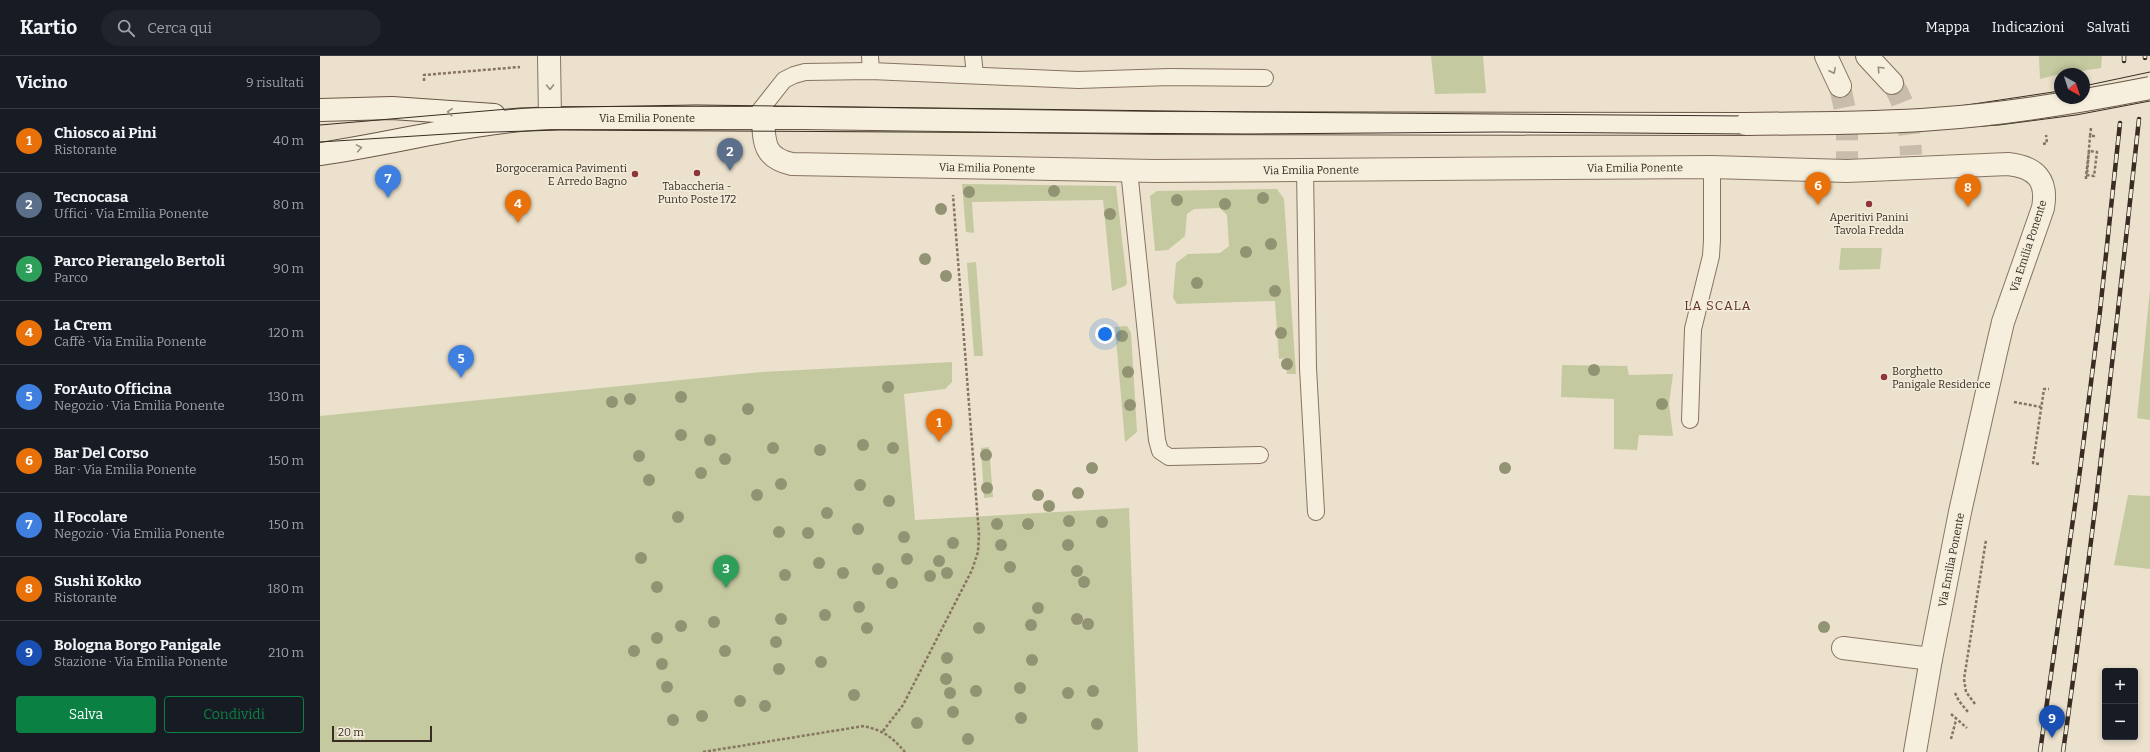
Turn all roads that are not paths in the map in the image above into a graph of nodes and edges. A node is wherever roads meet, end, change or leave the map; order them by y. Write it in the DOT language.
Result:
graph roads {
  1 [pos="549,56"];
  2 [pos="973,56"];
  3 [pos="1826,56"];
  4 [pos="1867,56"];
  5 [pos="870,64"];
  6 [pos="974,75"];
  7 [pos="1265,78"];
  8 [pos="1892,83"];
  9 [pos="1840,86"];
  10 [pos="2150,88"];
  11 [pos="320,110"];
  12 [pos="541,118"];
  13 [pos="758,118"];
  14 [pos="320,154"];
  15 [pos="1712,167"];
  16 [pos="1305,169"];
  17 [pos="1129,170"];
  18 [pos="1690,420"];
  19 [pos="1260,455"];
  20 [pos="1316,512"];
  21 [pos="1843,648"];
  22 [pos="1931,659"];
  23 [pos="1916,752"];
  1 -- 12 [label="street, one-way"];
  2 -- 6 [label="lane"];
  3 -- 9 [label="street, one-way"];
  8 -- 4 [label="street, one-way"];
  5 -- 6 [label="lane"];
  5 -- 13 [label="lane"];
  6 -- 7 [label="lane"];
  10 -- 13 [label="street, Via Emilia Ponente, bridge"];
  12 -- 11 [label="street, Via Emilia Ponente, one-way"];
  12 -- 13 [label="street, Via Emilia Ponente"];
  14 -- 12 [label="street, Via Emilia Ponente, one-way"];
  13 -- 17 [label="street, Via Emilia Ponente"];
  15 -- 16 [label="street, Via Emilia Ponente"];
  15 -- 18 [label="lane"];
  15 -- 22 [label="street, Via Emilia Ponente"];
  16 -- 17 [label="street, Via Emilia Ponente"];
  16 -- 20 [label="lane"];
  17 -- 19 [label="lane"];
  21 -- 22 [label="street"];
  22 -- 23 [label="street, Via Emilia Ponente"];
}
